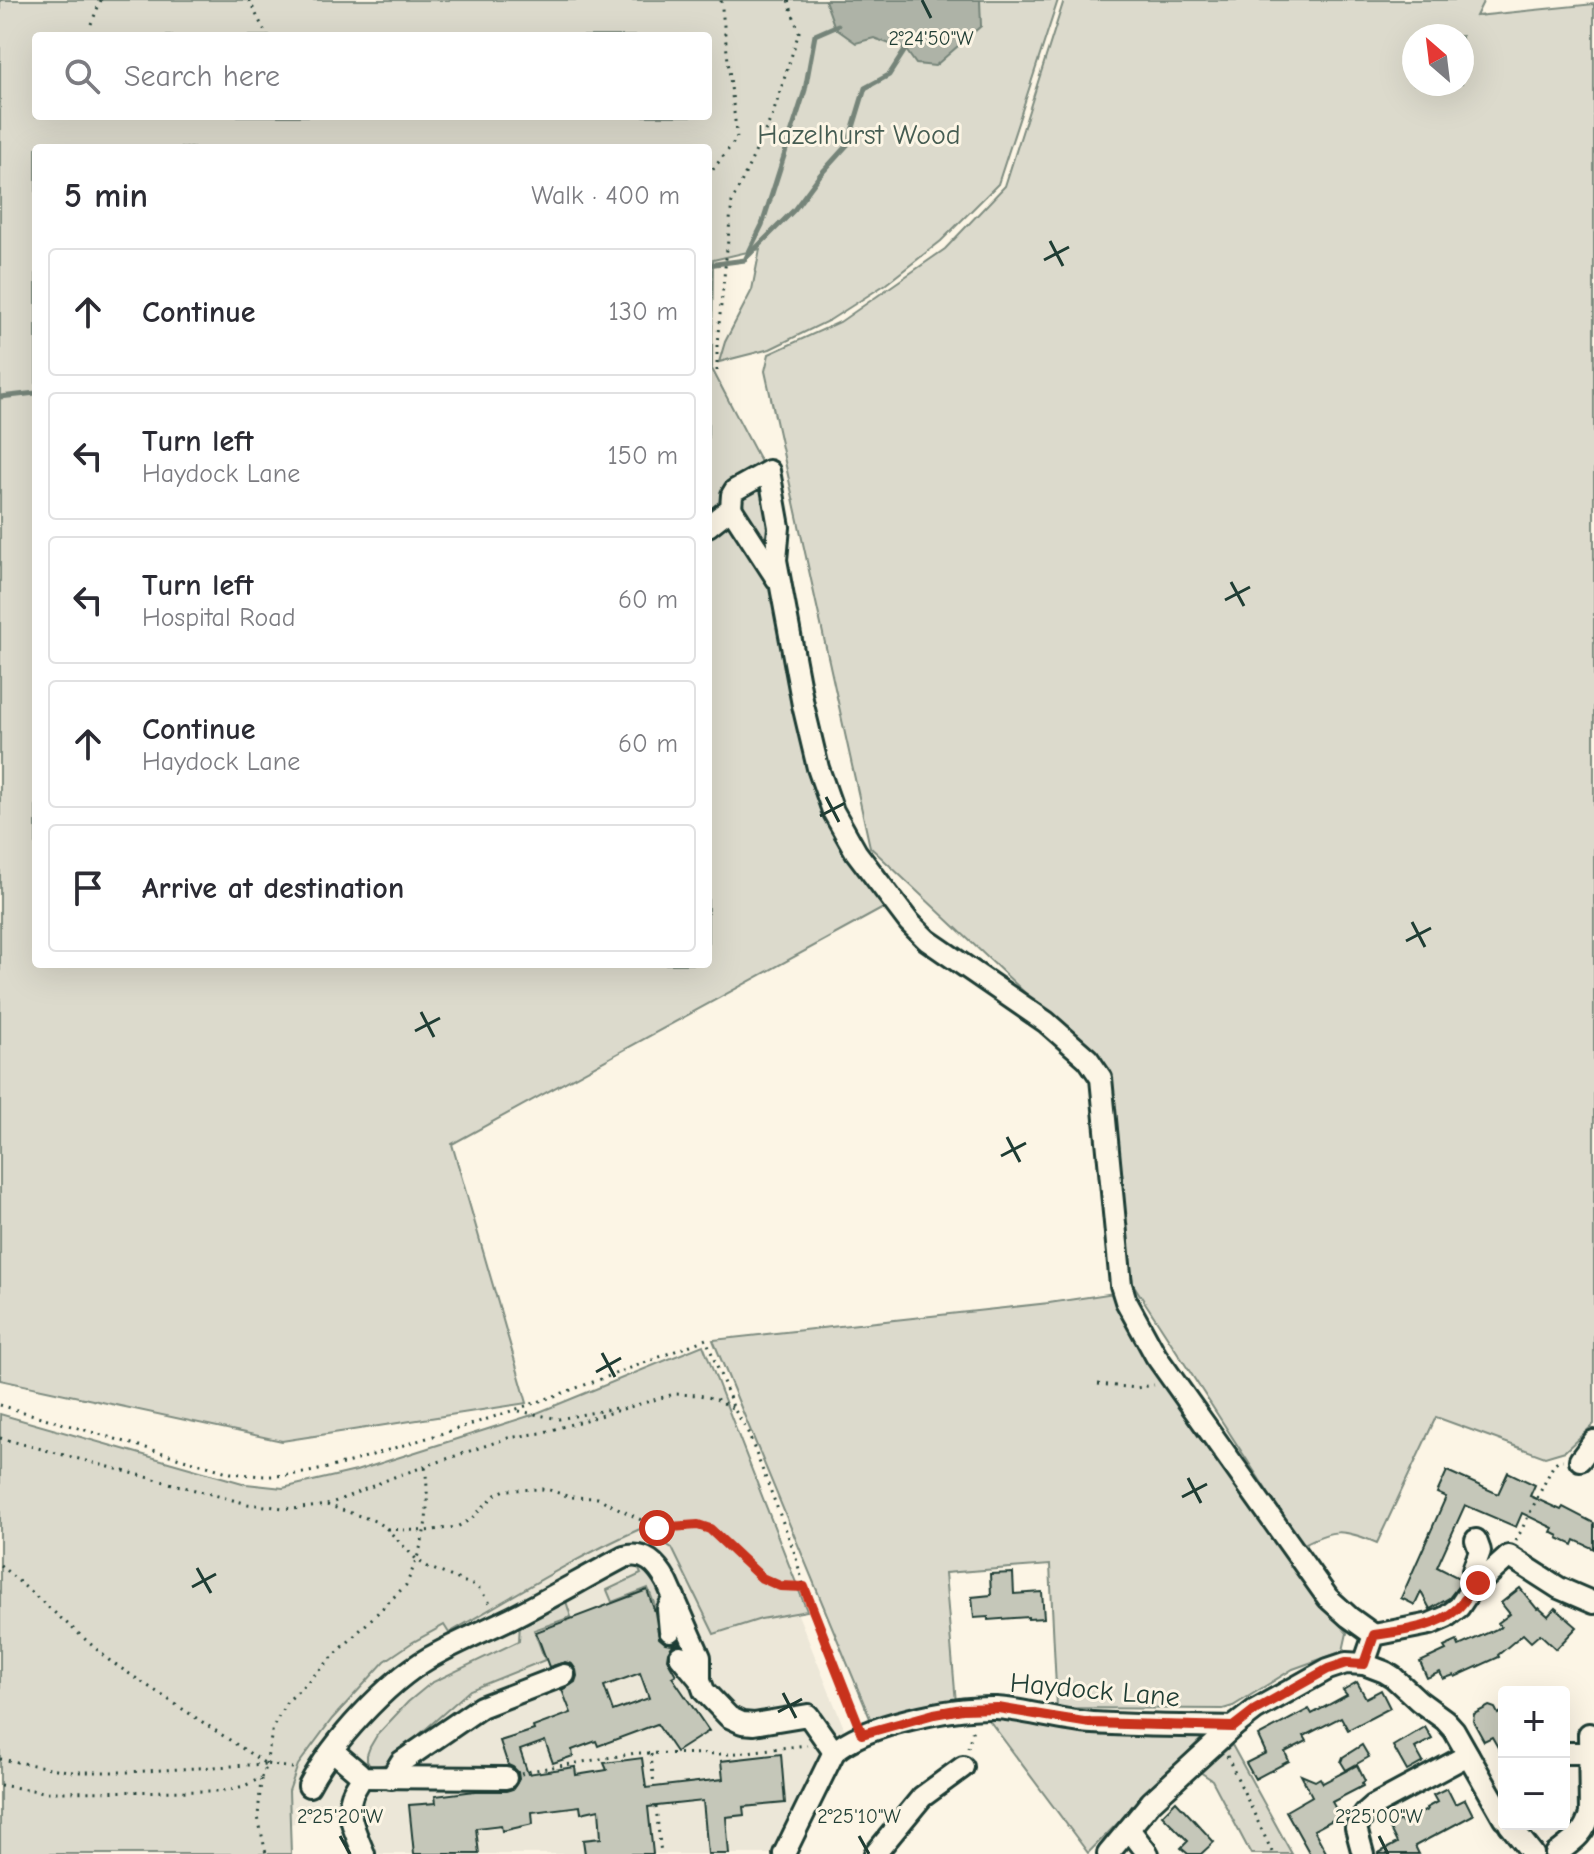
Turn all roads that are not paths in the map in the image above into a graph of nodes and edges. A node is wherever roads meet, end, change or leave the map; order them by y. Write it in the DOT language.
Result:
graph roads {
  1 [pos="731,508"];
  2 [pos="712,523"];
  3 [pos="781,586"];
  4 [pos="1594,1441"];
  5 [pos="1580,1460"];
  6 [pos="1476,1540"];
  7 [pos="1478,1583"];
  8 [pos="674,1597"];
  9 [pos="1594,1603"];
  10 [pos="670,1631"];
  11 [pos="1374,1635"];
  12 [pos="680,1656"];
  13 [pos="1364,1664"];
  14 [pos="564,1675"];
  15 [pos="700,1680"];
  16 [pos="1226,1734"];
  17 [pos="829,1747"];
  18 [pos="333,1751"];
  19 [pos="1570,1751"];
  20 [pos="1468,1755"];
  21 [pos="963,1767"];
  22 [pos="361,1777"];
  23 [pos="391,1778"];
  24 [pos="506,1778"];
  25 [pos="313,1779"];
  26 [pos="1498,1808"];
  27 [pos="1129,1829"];
  28 [pos="1514,1830"];
  29 [pos="364,1854"];
  30 [pos="784,1854"];
  31 [pos="875,1854"];
  32 [pos="1108,1854"];
  33 [pos="1148,1854"];
  34 [pos="1363,1854"];
  35 [pos="1533,1854"];
  36 [pos="1556,1854"];
  1 -- 2 [label="street"];
  1 -- 3 [label="street"];
  1 -- 3 [label="street"];
  3 -- 11 [label="street"];
  4 -- 5 [label="street"];
  6 -- 7 [label="street"];
  7 -- 9 [label="street"];
  7 -- 11 [label="street"];
  8 -- 10 [label="street"];
  8 -- 15 [label="street"];
  8 -- 18 [label="street"];
  11 -- 13 [label="street"];
  12 -- 15 [label="street"];
  13 -- 16 [label="street"];
  13 -- 20 [label="street"];
  14 -- 23 [label="street"];
  15 -- 17 [label="street"];
  16 -- 17 [label="street, Haydock Lane"];
  16 -- 27 [label="street"];
  17 -- 30 [label="street"];
  18 -- 22 [label="street"];
  18 -- 25 [label="street"];
  19 -- 36 [label="street"];
  20 -- 26 [label="street"];
  20 -- 34 [label="street"];
  21 -- 31 [label="street"];
  22 -- 23 [label="street"];
  22 -- 29 [label="street"];
  23 -- 24 [label="street"];
  27 -- 32 [label="street"];
  27 -- 33 [label="street"];
  28 -- 35 [label="street"];
}
